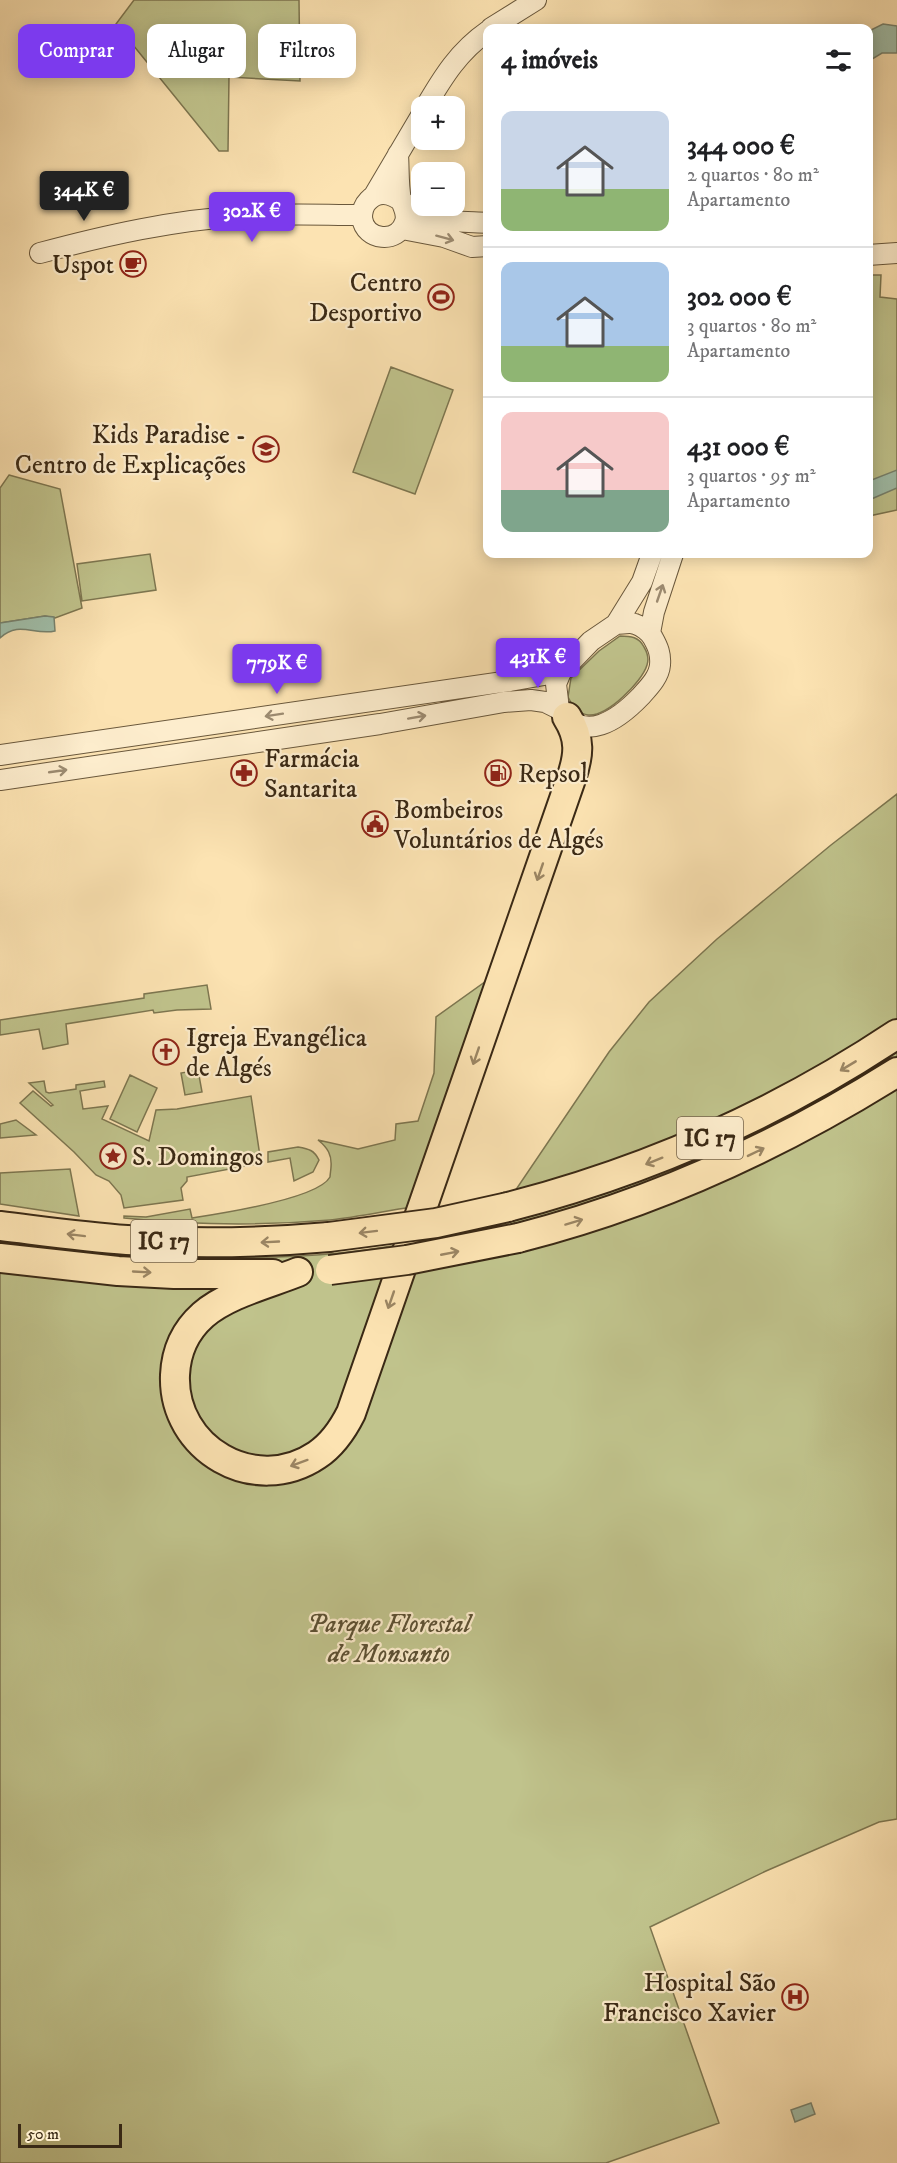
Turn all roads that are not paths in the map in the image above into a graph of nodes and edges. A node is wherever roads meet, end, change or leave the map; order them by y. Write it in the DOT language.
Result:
graph roads {
  1 [pos="536,0"];
  2 [pos="498,24"];
  3 [pos="483,35"];
  4 [pos="432,96"];
  5 [pos="411,132"];
  6 [pos="398,154"];
  7 [pos="373,197"];
  8 [pos="401,202"];
  9 [pos="364,221"];
  10 [pos="483,223"];
  11 [pos="402,229"];
  12 [pos="483,246"];
  13 [pos="40,253"];
  14 [pos="897,253"];
  15 [pos="873,255"];
  16 [pos="651,558"];
  17 [pos="672,558"];
  18 [pos="616,624"];
  19 [pos="650,633"];
  20 [pos="561,672"];
  21 [pos="376,699"];
  22 [pos="331,706"];
  23 [pos="563,713"];
  24 [pos="380,724"];
  25 [pos="334,730"];
  26 [pos="0,755"];
  27 [pos="0,780"];
  28 [pos="897,1034"];
  29 [pos="897,1072"];
  30 [pos="0,1226"];
  31 [pos="0,1258"];
  32 [pos="298,1272"];
  1 -- 2 [label="street"];
  3 -- 4 [label="street"];
  5 -- 6 [label="street"];
  6 -- 7 [label="street"];
  6 -- 8 [label="street"];
  7 -- 8 [label="street"];
  7 -- 9 [label="street"];
  8 -- 10 [label="street"];
  8 -- 11 [label="street"];
  9 -- 11 [label="street"];
  9 -- 13 [label="street"];
  11 -- 12 [label="street, one-way"];
  14 -- 15 [label="street"];
  16 -- 18 [label="street"];
  19 -- 17 [label="street, one-way"];
  18 -- 19 [label="street"];
  18 -- 20 [label="street"];
  19 -- 23 [label="street"];
  20 -- 21 [label="street"];
  20 -- 23 [label="street"];
  21 -- 22 [label="street"];
  21 -- 24 [label="street"];
  22 -- 25 [label="street"];
  22 -- 26 [label="street, one-way"];
  24 -- 23 [label="street, one-way"];
  23 -- 32 [label="highway, one-way"];
  24 -- 25 [label="street"];
  27 -- 25 [label="street, one-way"];
  28 -- 30 [label="highway, IC 17, one-way, bridge"];
  32 -- 29 [label="highway, IC 17, one-way, bridge"];
  31 -- 32 [label="highway, IC 17, one-way"];
}
